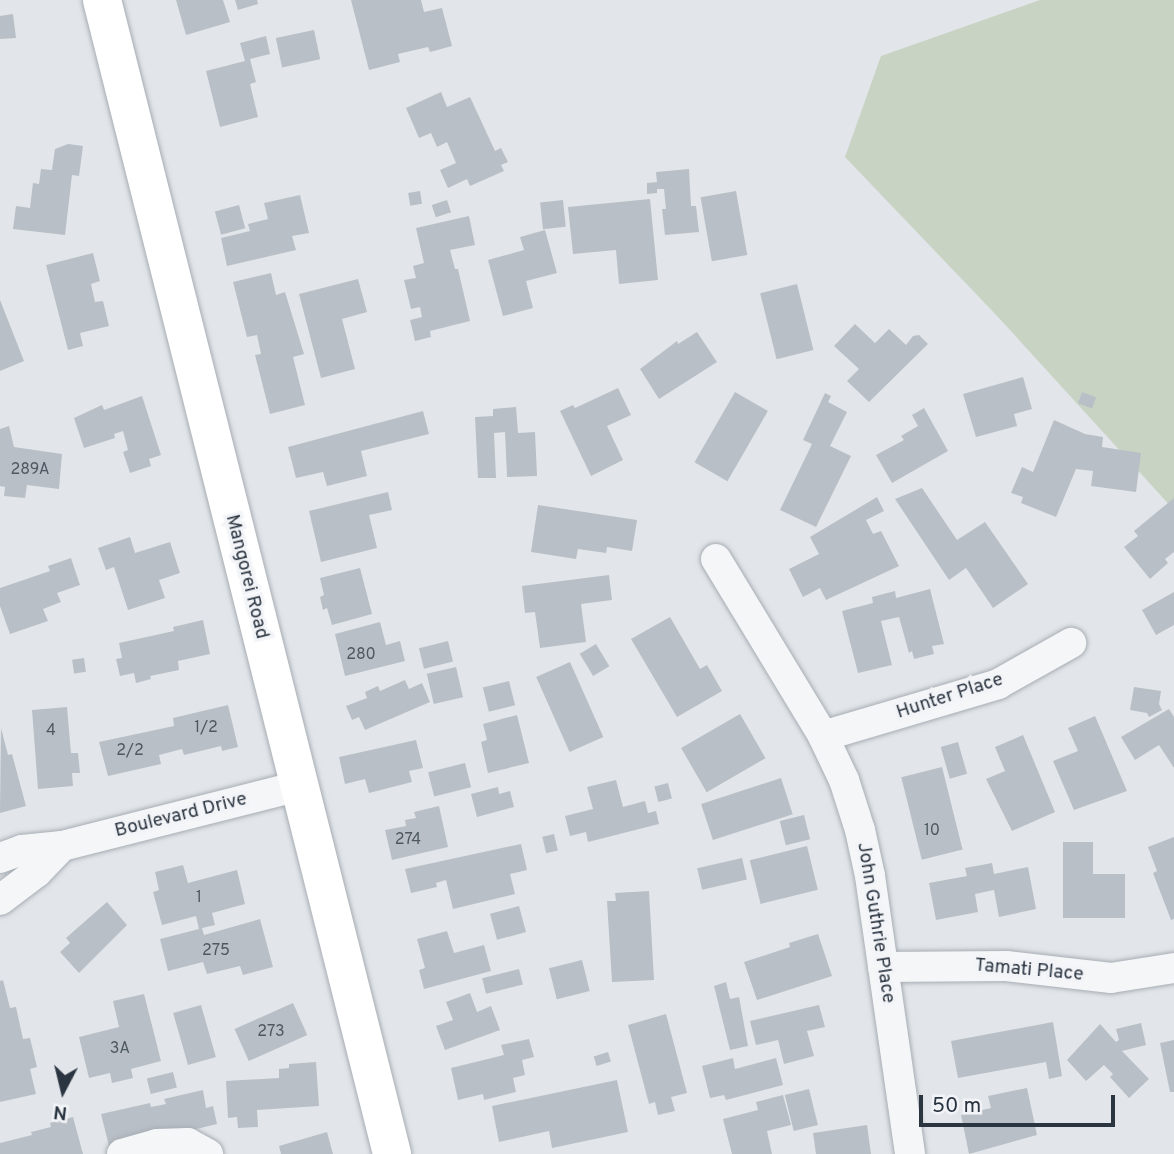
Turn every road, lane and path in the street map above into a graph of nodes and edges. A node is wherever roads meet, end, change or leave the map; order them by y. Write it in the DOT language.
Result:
graph roads {
  1 [pos="102,0"];
  2 [pos="716,559"];
  3 [pos="1072,643"];
  4 [pos="823,736"];
  5 [pos="299,786"];
  6 [pos="62,846"];
  7 [pos="0,858"];
  8 [pos="0,900"];
  9 [pos="883,967"];
  10 [pos="1174,968"];
  11 [pos="122,1154"];
  12 [pos="208,1154"];
  13 [pos="392,1154"];
  14 [pos="910,1154"];
  1 -- 5 [label="street, Mangorei Road"];
  2 -- 4 [label="street, John Guthrie Place"];
  3 -- 4 [label="street, Hunter Place"];
  4 -- 9 [label="street, John Guthrie Place"];
  5 -- 6 [label="street, Boulevard Drive"];
  5 -- 13 [label="street, Mangorei Road"];
  6 -- 7 [label="street, Boulevard Drive"];
  6 -- 8 [label="street"];
  9 -- 10 [label="street, Tamati Place"];
  9 -- 14 [label="street, John Guthrie Place"];
  11 -- 12 [label="street"];
}
